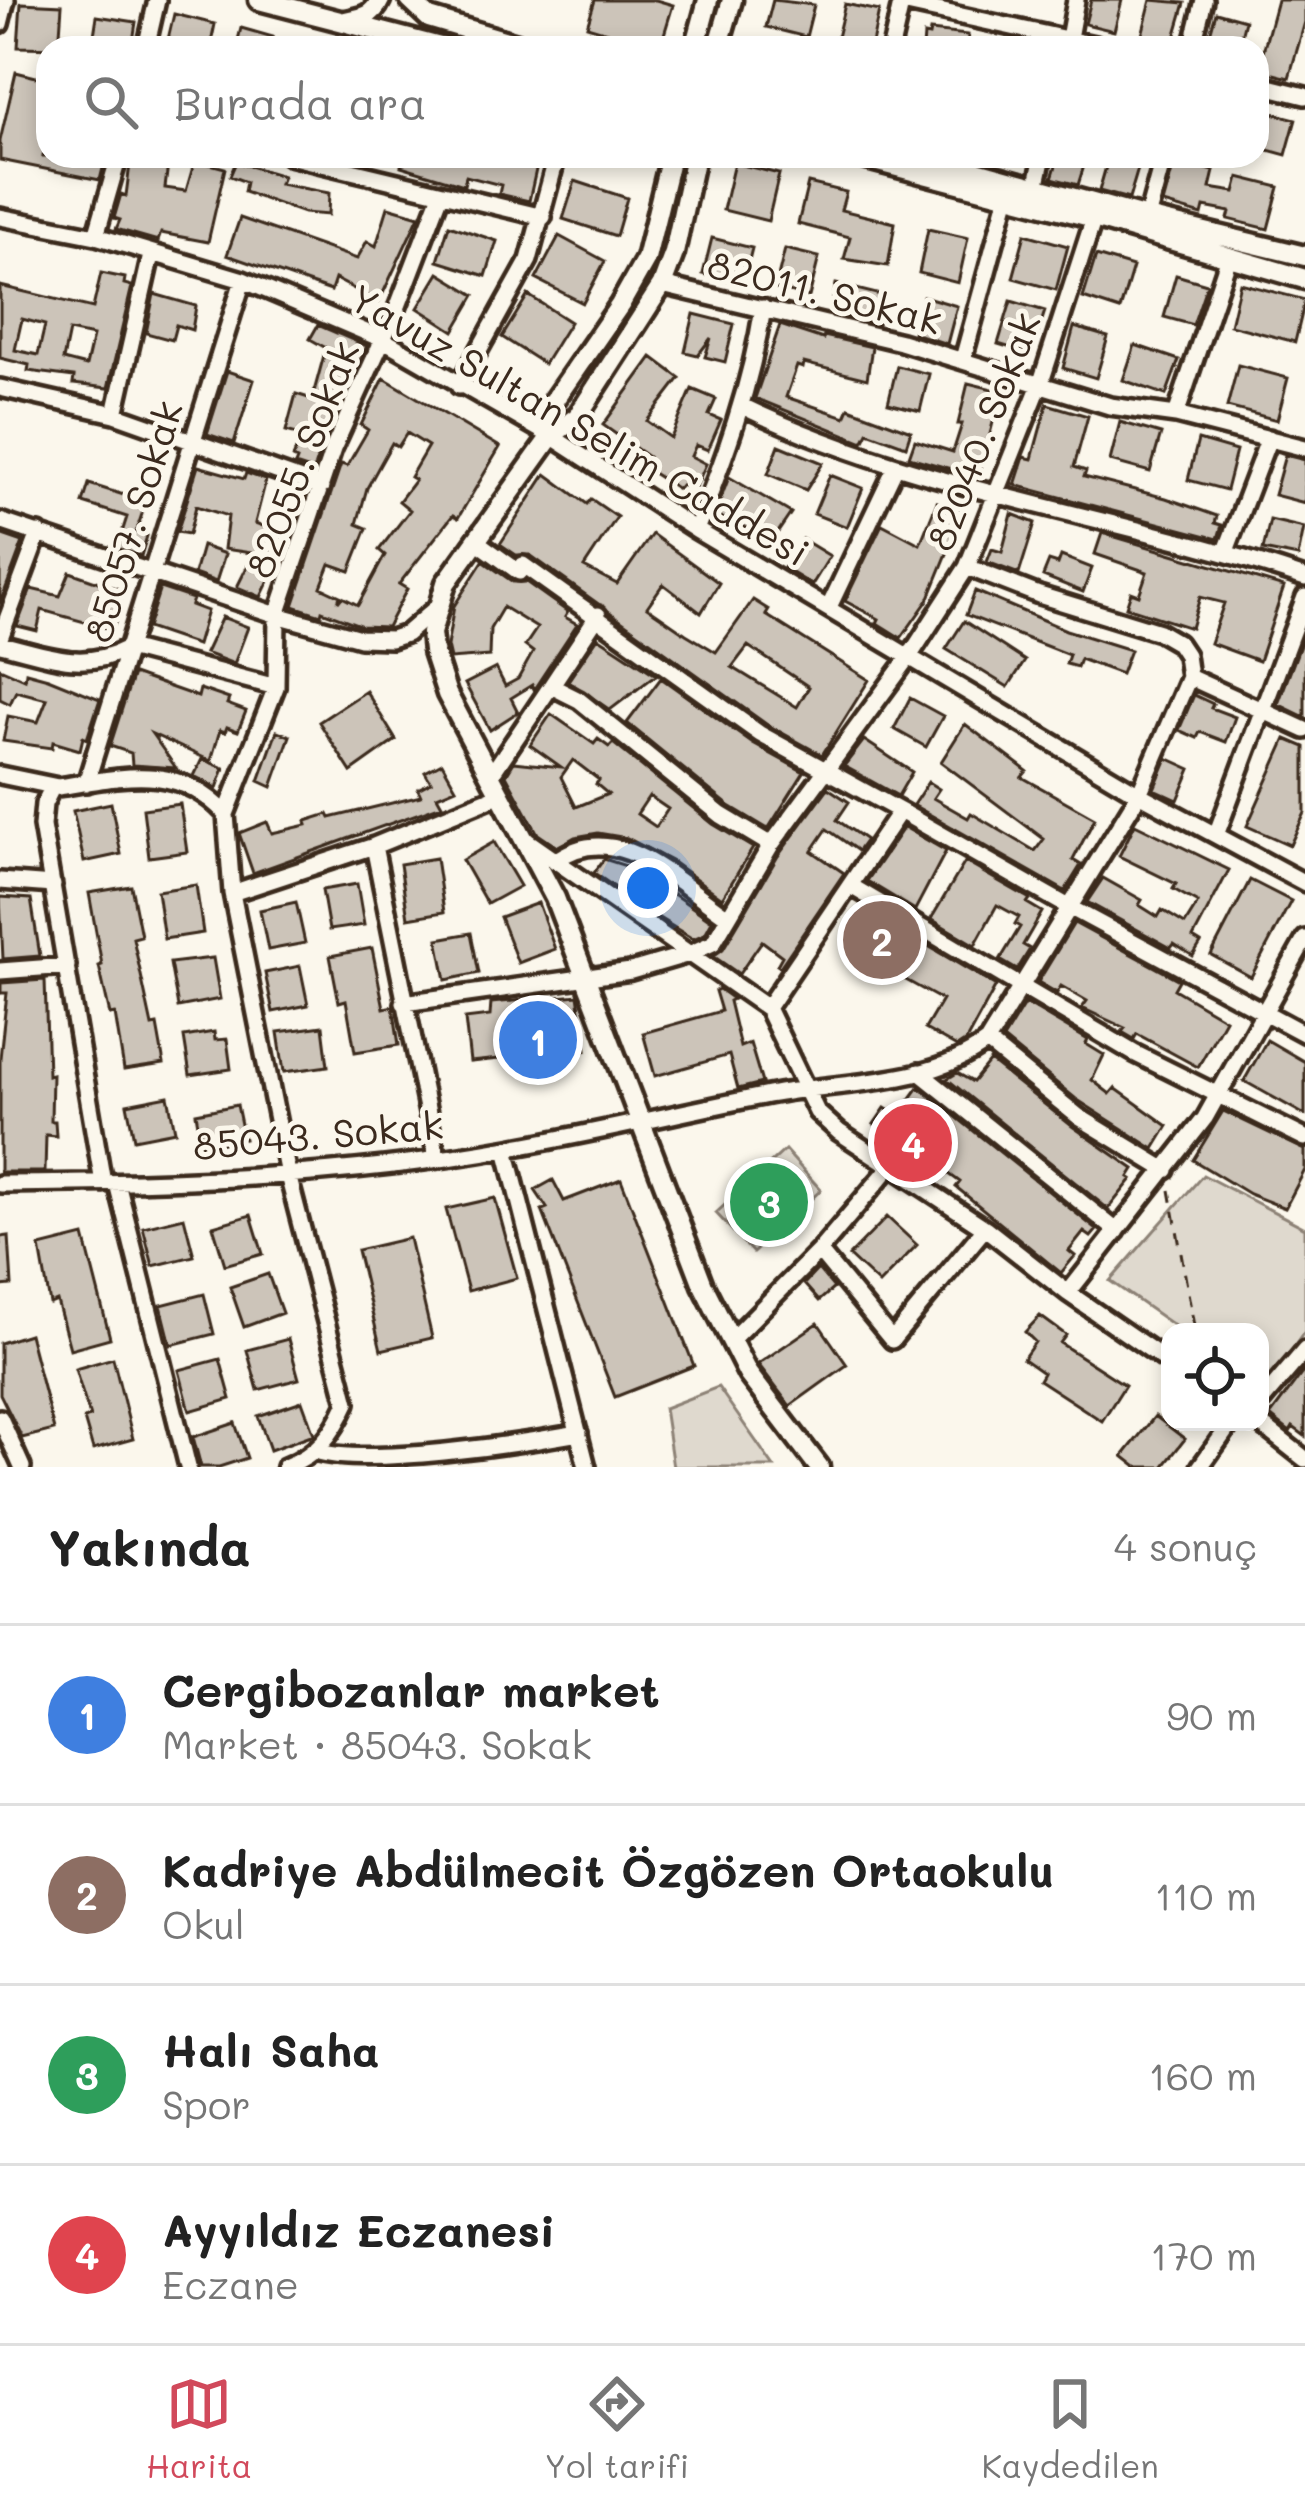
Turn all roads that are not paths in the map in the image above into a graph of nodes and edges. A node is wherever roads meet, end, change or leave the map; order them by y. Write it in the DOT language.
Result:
graph roads {
  1 [pos="6,0"];
  2 [pos="157,0"];
  3 [pos="259,0"];
  4 [pos="380,0"];
  5 [pos="410,0"];
  6 [pos="708,0"];
  7 [pos="732,0"];
  8 [pos="1076,0"];
  9 [pos="1204,0"];
  10 [pos="902,2"];
  11 [pos="340,21"];
  12 [pos="0,24"];
  13 [pos="149,36"];
  14 [pos="398,36"];
  15 [pos="490,36"];
  16 [pos="698,36"];
  17 [pos="722,36"];
  18 [pos="894,36"];
  19 [pos="1040,36"];
  20 [pos="1069,36"];
  21 [pos="1195,36"];
  22 [pos="1269,87"];
  23 [pos="1305,96"];
  24 [pos="116,168"];
  25 [pos="337,168"];
  26 [pos="554,168"];
  27 [pos="669,168"];
  28 [pos="692,168"];
  29 [pos="902,168"];
  30 [pos="965,168"];
  31 [pos="1040,168"];
  32 [pos="1161,168"];
  33 [pos="1036,188"];
  34 [pos="441,194"];
  35 [pos="1008,195"];
  36 [pos="0,217"];
  37 [pos="543,218"];
  38 [pos="1094,218"];
  39 [pos="1147,218"];
  40 [pos="96,236"];
  41 [pos="151,255"];
  42 [pos="1305,256"];
  43 [pos="1229,257"];
  44 [pos="1305,278"];
  45 [pos="243,280"];
  46 [pos="662,285"];
  47 [pos="764,308"];
  48 [pos="382,339"];
  49 [pos="963,359"];
  50 [pos="1041,382"];
  51 [pos="459,386"];
  52 [pos="0,388"];
  53 [pos="742,406"];
  54 [pos="116,414"];
  55 [pos="1176,415"];
  56 [pos="551,436"];
  57 [pos="1269,438"];
  58 [pos="191,441"];
  59 [pos="1305,448"];
  60 [pos="896,466"];
  61 [pos="321,487"];
  62 [pos="996,492"];
  63 [pos="0,520"];
  64 [pos="696,530"];
  65 [pos="39,533"];
  66 [pos="476,541"];
  67 [pos="1226,551"];
  68 [pos="967,567"];
  69 [pos="152,570"];
  70 [pos="1305,578"];
  71 [pos="1305,597"];
  72 [pos="436,608"];
  73 [pos="829,608"];
  74 [pos="277,615"];
  75 [pos="598,615"];
  76 [pos="0,641"];
  77 [pos="128,648"];
  78 [pos="909,657"];
  79 [pos="1189,677"];
  80 [pos="551,686"];
  81 [pos="276,687"];
  82 [pos="1260,712"];
  83 [pos="1305,730"];
  84 [pos="829,769"];
  85 [pos="0,775"];
  86 [pos="490,776"];
  87 [pos="86,782"];
  88 [pos="58,787"];
  89 [pos="501,794"];
  90 [pos="1139,794"];
  91 [pos="900,811"];
  92 [pos="226,814"];
  93 [pos="1216,835"];
  94 [pos="524,838"];
  95 [pos="771,845"];
  96 [pos="374,846"];
  97 [pos="555,861"];
  98 [pos="0,881"];
  99 [pos="1305,883"];
  100 [pos="53,885"];
  101 [pos="851,886"];
  102 [pos="232,893"];
  103 [pos="1069,907"];
  104 [pos="728,917"];
  105 [pos="1305,939"];
  106 [pos="689,954"];
  107 [pos="67,966"];
  108 [pos="0,971"];
  109 [pos="586,979"];
  110 [pos="1021,985"];
  111 [pos="404,1003"];
  112 [pos="767,1008"];
  113 [pos="1261,1013"];
  114 [pos="1305,1034"];
  115 [pos="987,1042"];
  116 [pos="920,1072"];
  117 [pos="806,1089"];
  118 [pos="1218,1093"];
  119 [pos="640,1122"];
  120 [pos="1305,1138"];
  121 [pos="506,1149"];
  122 [pos="436,1158"];
  123 [pos="891,1166"];
  124 [pos="1166,1171"];
  125 [pos="288,1175"];
  126 [pos="110,1183"];
  127 [pos="0,1184"];
  128 [pos="985,1228"];
  129 [pos="1117,1231"];
  130 [pos="819,1250"];
  131 [pos="1068,1293"];
  132 [pos="731,1340"];
  133 [pos="1305,1350"];
  134 [pos="1161,1358"];
  135 [pos="1269,1392"];
  136 [pos="0,1418"];
  137 [pos="1226,1431"];
  138 [pos="1269,1431"];
  139 [pos="579,1433"];
  140 [pos="309,1459"];
  141 [pos="1305,1459"];
  142 [pos="22,1467"];
  143 [pos="188,1467"];
  144 [pos="285,1467"];
  145 [pos="587,1467"];
  146 [pos="819,1467"];
  147 [pos="1200,1467"];
  1 -- 12 [label="street"];
  2 -- 13 [label="street"];
  3 -- 11 [label="main road"];
  4 -- 11 [label="main road"];
  5 -- 15 [label="main road"];
  6 -- 16 [label="main road"];
  7 -- 17 [label="main road"];
  8 -- 20 [label="street"];
  9 -- 21 [label="street"];
  10 -- 18 [label="street"];
  10 -- 19 [label="street"];
  11 -- 14 [label="main road"];
  22 -- 23 [label="street"];
  24 -- 40 [label="street"];
  25 -- 34 [label="street"];
  26 -- 37 [label="street"];
  27 -- 56 [label="main road"];
  28 -- 46 [label="main road"];
  29 -- 35 [label="main road"];
  30 -- 33 [label="main road"];
  31 -- 33 [label="street"];
  32 -- 39 [label="street"];
  33 -- 39 [label="main road"];
  34 -- 37 [label="street"];
  34 -- 48 [label="street, 82055. Sokak"];
  35 -- 38 [label="main road"];
  35 -- 49 [label="street"];
  36 -- 40 [label="street, Yavuz Sultan Selim Caddesi"];
  37 -- 51 [label="street"];
  38 -- 43 [label="main road"];
  38 -- 50 [label="street, 82040. Sokak"];
  39 -- 42 [label="main road"];
  40 -- 41 [label="street, Yavuz Sultan Selim Caddesi"];
  41 -- 45 [label="street, Yavuz Sultan Selim Caddesi"];
  41 -- 54 [label="street"];
  43 -- 44 [label="main road"];
  43 -- 55 [label="street"];
  45 -- 48 [label="street, Yavuz Sultan Selim Caddesi"];
  45 -- 58 [label="street, 85057. Sokak"];
  46 -- 47 [label="street, 82011. Sokak"];
  46 -- 56 [label="main road"];
  47 -- 49 [label="street, 82011. Sokak"];
  47 -- 53 [label="street"];
  48 -- 51 [label="street, Yavuz Sultan Selim Caddesi"];
  48 -- 61 [label="street, 82055. Sokak"];
  49 -- 50 [label="street, 82011. Sokak"];
  50 -- 55 [label="street, 82011. Sokak"];
  50 -- 62 [label="street, 82040. Sokak"];
  51 -- 56 [label="street, Yavuz Sultan Selim Caddesi"];
  52 -- 54 [label="street"];
  53 -- 60 [label="street"];
  53 -- 64 [label="street"];
  54 -- 58 [label="street"];
  55 -- 57 [label="street, 82011. Sokak"];
  56 -- 64 [label="street, Yavuz Sultan Selim Caddesi"];
  56 -- 66 [label="main road"];
  57 -- 59 [label="street, 82011. Sokak"];
  57 -- 67 [label="street"];
  58 -- 61 [label="street"];
  58 -- 69 [label="street, 85057. Sokak"];
  60 -- 62 [label="street"];
  60 -- 73 [label="street"];
  61 -- 74 [label="street, 82055. Sokak"];
  62 -- 67 [label="street"];
  62 -- 68 [label="street, 82040. Sokak"];
  63 -- 65 [label="street"];
  64 -- 73 [label="street, Yavuz Sultan Selim Caddesi"];
  65 -- 69 [label="street"];
  65 -- 76 [label="street"];
  66 -- 72 [label="main road"];
  66 -- 75 [label="street"];
  67 -- 70 [label="street"];
  68 -- 78 [label="street, 82040. Sokak"];
  68 -- 79 [label="street"];
  69 -- 74 [label="street"];
  69 -- 77 [label="street, 85057. Sokak"];
  71 -- 82 [label="street"];
  72 -- 74 [label="street"];
  72 -- 86 [label="main road"];
  73 -- 78 [label="street, Yavuz Sultan Selim Caddesi"];
  74 -- 81 [label="street, 82055. Sokak"];
  75 -- 80 [label="street"];
  75 -- 84 [label="street"];
  76 -- 77 [label="street"];
  77 -- 81 [label="street"];
  77 -- 87 [label="street, 85057. Sokak"];
  78 -- 84 [label="street, 82040. Sokak"];
  78 -- 90 [label="street, Yavuz Sultan Selim Caddesi"];
  79 -- 82 [label="street"];
  79 -- 90 [label="street"];
  80 -- 86 [label="street"];
  80 -- 95 [label="street"];
  81 -- 92 [label="street"];
  82 -- 83 [label="street"];
  82 -- 93 [label="street"];
  84 -- 91 [label="street"];
  84 -- 95 [label="street, 82040. Sokak"];
  85 -- 88 [label="street"];
  86 -- 89 [label="main road"];
  87 -- 88 [label="street"];
  87 -- 92 [label="street"];
  88 -- 100 [label="street"];
  89 -- 94 [label="main road"];
  89 -- 96 [label="street"];
  90 -- 93 [label="street, Yavuz Sultan Selim Caddesi"];
  90 -- 103 [label="street"];
  91 -- 101 [label="street"];
  91 -- 103 [label="street"];
  92 -- 102 [label="street"];
  93 -- 99 [label="street, Yavuz Sultan Selim Caddesi"];
  94 -- 97 [label="street"];
  94 -- 109 [label="main road"];
  95 -- 104 [label="street, 82040. Sokak"];
  96 -- 102 [label="street"];
  96 -- 111 [label="street"];
  97 -- 104 [label="street"];
  97 -- 106 [label="street"];
  98 -- 100 [label="street"];
  100 -- 107 [label="street"];
  101 -- 110 [label="street"];
  101 -- 112 [label="street"];
  102 -- 125 [label="street"];
  103 -- 110 [label="street"];
  103 -- 113 [label="street"];
  104 -- 106 [label="street, 82040. Sokak"];
  105 -- 113 [label="street"];
  106 -- 109 [label="street"];
  106 -- 112 [label="street"];
  107 -- 108 [label="street"];
  107 -- 126 [label="street"];
  109 -- 111 [label="street"];
  109 -- 119 [label="main road"];
  110 -- 115 [label="street"];
  110 -- 118 [label="street"];
  111 -- 122 [label="street"];
  112 -- 117 [label="street"];
  113 -- 114 [label="street"];
  113 -- 118 [label="street"];
  115 -- 116 [label="street, 85043. Sokak"];
  115 -- 124 [label="street"];
  116 -- 117 [label="street, 85043. Sokak"];
  116 -- 129 [label="street"];
  117 -- 119 [label="street, 85043. Sokak"];
  117 -- 123 [label="street"];
  118 -- 120 [label="street"];
  118 -- 124 [label="street"];
  119 -- 121 [label="street, 85043. Sokak"];
  119 -- 132 [label="main road"];
  121 -- 122 [label="street, 85043. Sokak"];
  121 -- 139 [label="street"];
  122 -- 125 [label="street, 85043. Sokak"];
  123 -- 128 [label="street"];
  123 -- 130 [label="street"];
  124 -- 129 [label="street"];
  125 -- 126 [label="street, 85043. Sokak"];
  125 -- 140 [label="street"];
  126 -- 127 [label="street, 85043. Sokak"];
  126 -- 143 [label="street"];
  128 -- 130 [label="street"];
  128 -- 131 [label="street"];
  129 -- 131 [label="street"];
  130 -- 132 [label="street"];
  131 -- 134 [label="street"];
  132 -- 146 [label="main road"];
  133 -- 135 [label="street"];
  136 -- 142 [label="street"];
  137 -- 147 [label="street"];
  138 -- 141 [label="street"];
  139 -- 140 [label="street"];
  139 -- 145 [label="street"];
  140 -- 144 [label="street"];
}
